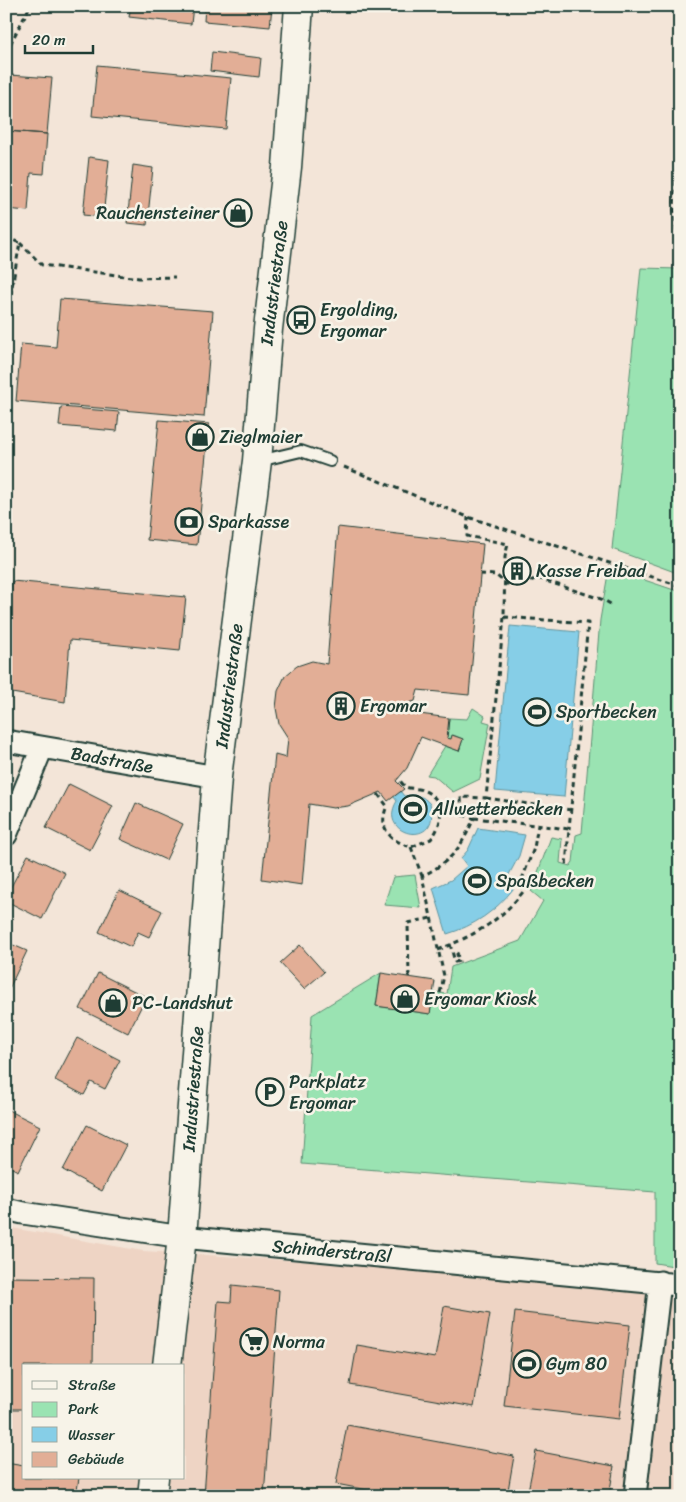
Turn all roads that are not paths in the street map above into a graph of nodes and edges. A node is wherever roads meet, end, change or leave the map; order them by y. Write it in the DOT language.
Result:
graph roads {
  1 [pos="300,6"];
  2 [pos="330,461"];
  3 [pos="257,462"];
  4 [pos="6,741"];
  5 [pos="42,748"];
  6 [pos="217,778"];
  7 [pos="6,835"];
  8 [pos="6,1209"];
  9 [pos="182,1237"];
  10 [pos="670,1283"];
  11 [pos="167,1364"];
  12 [pos="154,1480"];
  13 [pos="152,1496"];
  14 [pos="635,1496"];
  1 -- 3 [label="street, Industriestraße"];
  2 -- 3 [label="lane"];
  3 -- 6 [label="street, Industriestraße"];
  4 -- 5 [label="street, Badstraße"];
  5 -- 6 [label="street, Badstraße"];
  5 -- 7 [label="street"];
  6 -- 9 [label="street, Industriestraße"];
  8 -- 9 [label="street, Schinderstraßl"];
  9 -- 10 [label="street, Schinderstraßl"];
  9 -- 11 [label="street, Industriestraße"];
  10 -- 14 [label="street, Schinderstraßl"];
  12 -- 13 [label="street"];
}
